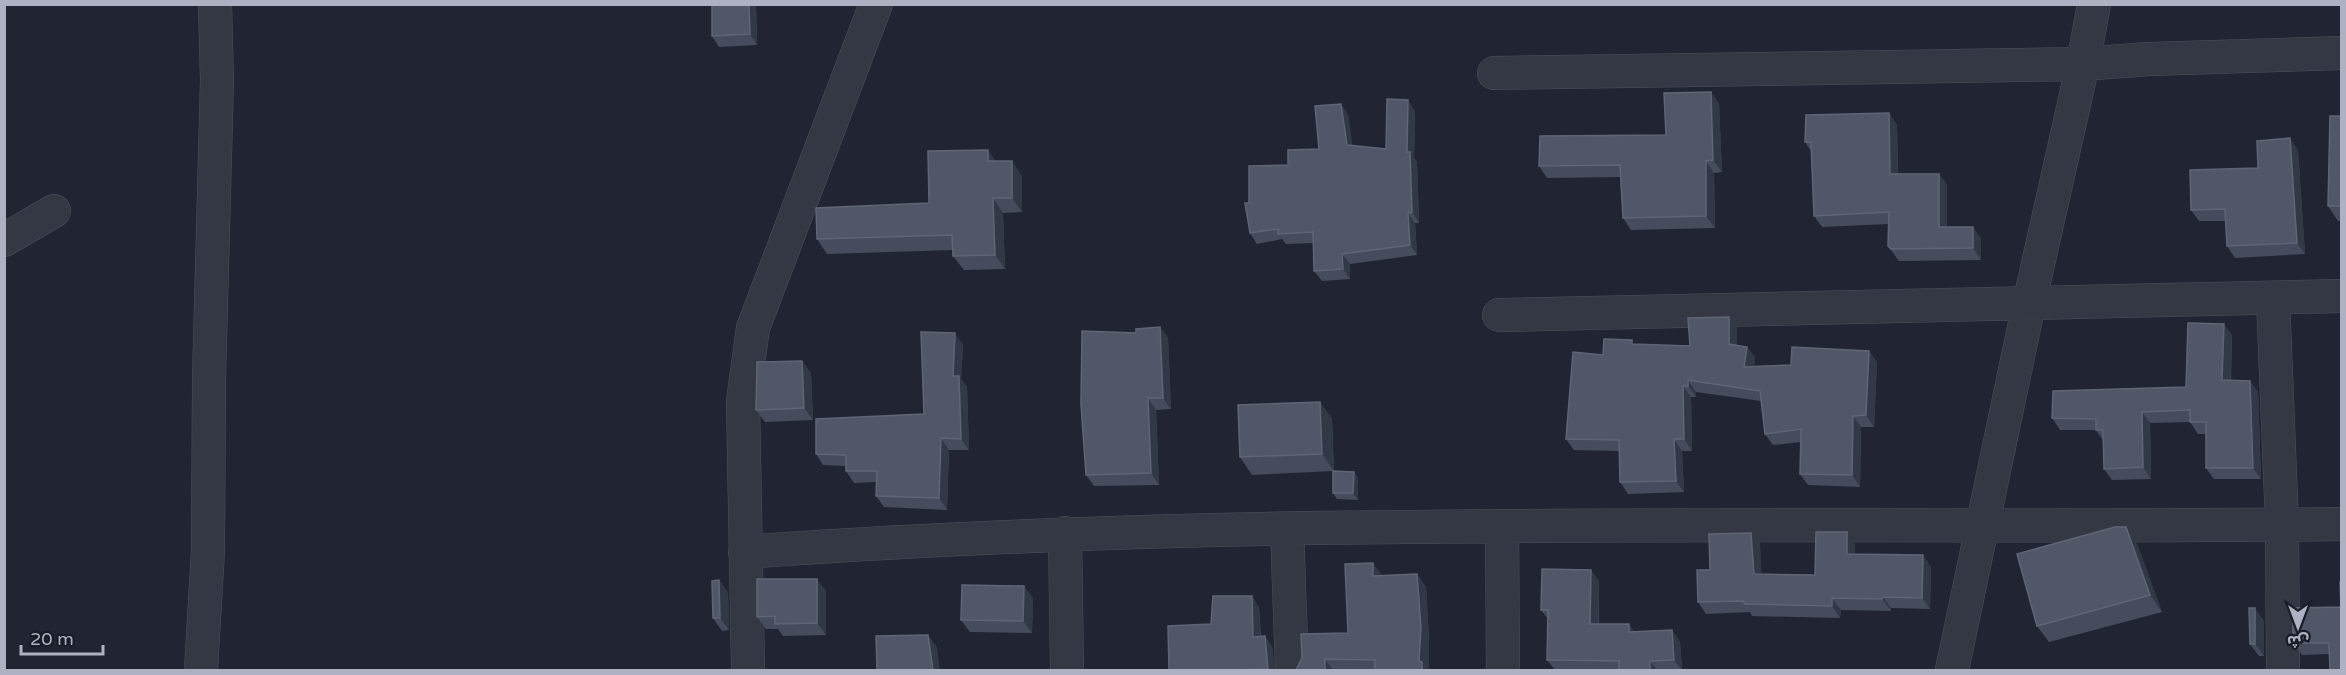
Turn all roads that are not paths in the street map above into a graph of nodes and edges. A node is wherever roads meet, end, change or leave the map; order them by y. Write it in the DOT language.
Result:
graph roads {
  1 [pos="215,4"];
  2 [pos="876,4"];
  3 [pos="2094,4"];
  4 [pos="2342,53"];
  5 [pos="2083,64"];
  6 [pos="1494,72"];
  7 [pos="54,211"];
  8 [pos="4,240"];
  9 [pos="2342,296"];
  10 [pos="2273,298"];
  11 [pos="2029,304"];
  12 [pos="1499,315"];
  13 [pos="2342,524"];
  14 [pos="2282,525"];
  15 [pos="1502,527"];
  16 [pos="1981,527"];
  17 [pos="1287,530"];
  18 [pos="1065,533"];
  19 [pos="745,552"];
  20 [pos="201,670"];
  21 [pos="748,670"];
  22 [pos="1067,670"];
  23 [pos="1292,670"];
  24 [pos="1503,670"];
  25 [pos="1952,670"];
  26 [pos="2283,670"];
  1 -- 20 [label="street"];
  2 -- 19 [label="street"];
  3 -- 5 [label="street"];
  4 -- 5 [label="street"];
  5 -- 6 [label="street"];
  5 -- 11 [label="street"];
  7 -- 8 [label="street"];
  9 -- 10 [label="street"];
  10 -- 11 [label="street"];
  10 -- 14 [label="street"];
  11 -- 12 [label="street"];
  11 -- 16 [label="street"];
  13 -- 14 [label="street"];
  14 -- 16 [label="street"];
  14 -- 26 [label="street"];
  15 -- 16 [label="street"];
  15 -- 17 [label="street"];
  15 -- 24 [label="street"];
  16 -- 25 [label="street"];
  17 -- 18 [label="street"];
  17 -- 23 [label="street"];
  18 -- 19 [label="street"];
  18 -- 22 [label="street"];
  19 -- 21 [label="street"];
}
